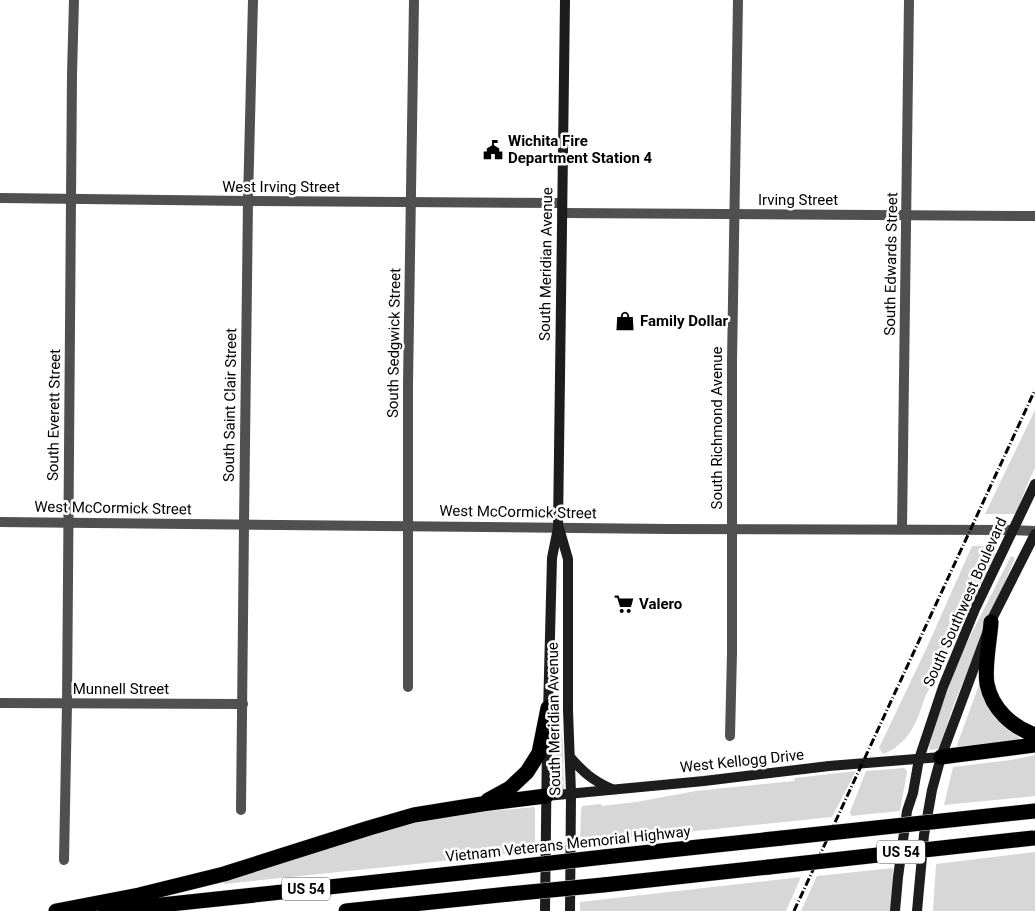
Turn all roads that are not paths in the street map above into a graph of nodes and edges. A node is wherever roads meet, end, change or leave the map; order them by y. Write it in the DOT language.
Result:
graph roads {
  1 [pos="74,0"];
  2 [pos="253,0"];
  3 [pos="414,0"];
  4 [pos="565,0"];
  5 [pos="738,0"];
  6 [pos="909,0"];
  7 [pos="0,198"];
  8 [pos="71,199"];
  9 [pos="248,201"];
  10 [pos="412,202"];
  11 [pos="562,208"];
  12 [pos="735,214"];
  13 [pos="906,216"];
  14 [pos="1035,216"];
  15 [pos="1035,484"];
  16 [pos="0,522"];
  17 [pos="68,522"];
  18 [pos="244,524"];
  19 [pos="409,526"];
  20 [pos="558,528"];
  21 [pos="732,529"];
  22 [pos="902,529"];
  23 [pos="1012,530"];
  24 [pos="1035,533"];
  25 [pos="991,622"];
  26 [pos="408,687"];
  27 [pos="0,703"];
  28 [pos="67,704"];
  29 [pos="243,704"];
  30 [pos="548,708"];
  31 [pos="1035,735"];
  32 [pos="730,736"];
  33 [pos="1035,745"];
  34 [pos="570,757"];
  35 [pos="941,757"];
  36 [pos="919,759"];
  37 [pos="613,789"];
  38 [pos="571,793"];
  39 [pos="546,796"];
  40 [pos="482,804"];
  41 [pos="241,810"];
  42 [pos="1035,811"];
  43 [pos="1034,838"];
  44 [pos="64,860"];
  45 [pos="56,911"];
  46 [pos="105,911"];
  47 [pos="346,911"];
  48 [pos="545,911"];
  49 [pos="570,911"];
  50 [pos="895,911"];
  51 [pos="917,911"];
  1 -- 8 [label="street, South Everett Street"];
  2 -- 9 [label="street, South Saint Clair Street"];
  3 -- 10 [label="street, South Sedgwick Street"];
  4 -- 11 [label="main road, South Meridian Avenue"];
  5 -- 12 [label="street, South Richmond Avenue"];
  6 -- 13 [label="street, South Edwards Street"];
  7 -- 8 [label="street, West Irving Street"];
  8 -- 9 [label="street, West Irving Street"];
  8 -- 17 [label="street, South Everett Street"];
  9 -- 10 [label="street, West Irving Street"];
  9 -- 18 [label="street, South Saint Clair Street"];
  10 -- 11 [label="street, West Irving Street"];
  10 -- 19 [label="street, South Sedgwick Street"];
  11 -- 12 [label="street, Irving Street"];
  11 -- 20 [label="main road, South Meridian Avenue"];
  12 -- 13 [label="street, Irving Street"];
  12 -- 21 [label="street, South Richmond Avenue"];
  13 -- 14 [label="street, Irving Street"];
  13 -- 22 [label="street, South Edwards Street"];
  15 -- 23 [label="main road, South Southwest Boulevard"];
  16 -- 17 [label="street, West McCormick Street"];
  17 -- 18 [label="street, West McCormick Street"];
  17 -- 28 [label="street, South Everett Street"];
  18 -- 19 [label="street, West McCormick Street"];
  18 -- 29 [label="street, South Saint Clair Street"];
  19 -- 20 [label="street, West McCormick Street"];
  19 -- 26 [label="street, South Sedgwick Street"];
  20 -- 21 [label="street, West McCormick Street"];
  20 -- 30 [label="main road, South Meridian Avenue"];
  20 -- 34 [label="main road, South Meridian Avenue"];
  21 -- 22 [label="street, West McCormick Street"];
  21 -- 32 [label="street, South Richmond Avenue"];
  22 -- 23 [label="street, West McCormick Street"];
  23 -- 24 [label="street, West McCormick Street"];
  23 -- 36 [label="main road, South Southwest Boulevard"];
  24 -- 25 [label="main road"];
  25 -- 31 [label="highway"];
  25 -- 35 [label="main road"];
  27 -- 28 [label="street, Munnell Street"];
  28 -- 29 [label="street, Munnell Street"];
  28 -- 44 [label="street, South Everett Street"];
  29 -- 41 [label="street, South Saint Clair Street"];
  30 -- 39 [label="main road, South Meridian Avenue"];
  30 -- 40 [label="highway"];
  33 -- 35 [label="highway"];
  34 -- 37 [label="main road"];
  34 -- 38 [label="main road, South Meridian Avenue"];
  35 -- 36 [label="main road, West Kellogg Drive"];
  35 -- 51 [label="main road"];
  36 -- 37 [label="main road, West Kellogg Drive"];
  36 -- 50 [label="main road, South Southwest Boulevard"];
  37 -- 38 [label="main road, West Kellogg Drive"];
  38 -- 39 [label="main road, West Kellogg Drive"];
  38 -- 49 [label="main road, South Meridian Avenue"];
  39 -- 40 [label="highway"];
  39 -- 48 [label="main road, South Meridian Avenue"];
  40 -- 45 [label="highway"];
  42 -- 46 [label="highway, Vietnam Veterans Memorial Highway / US 54, bridge"];
  43 -- 47 [label="highway, US 54, bridge"];
}
